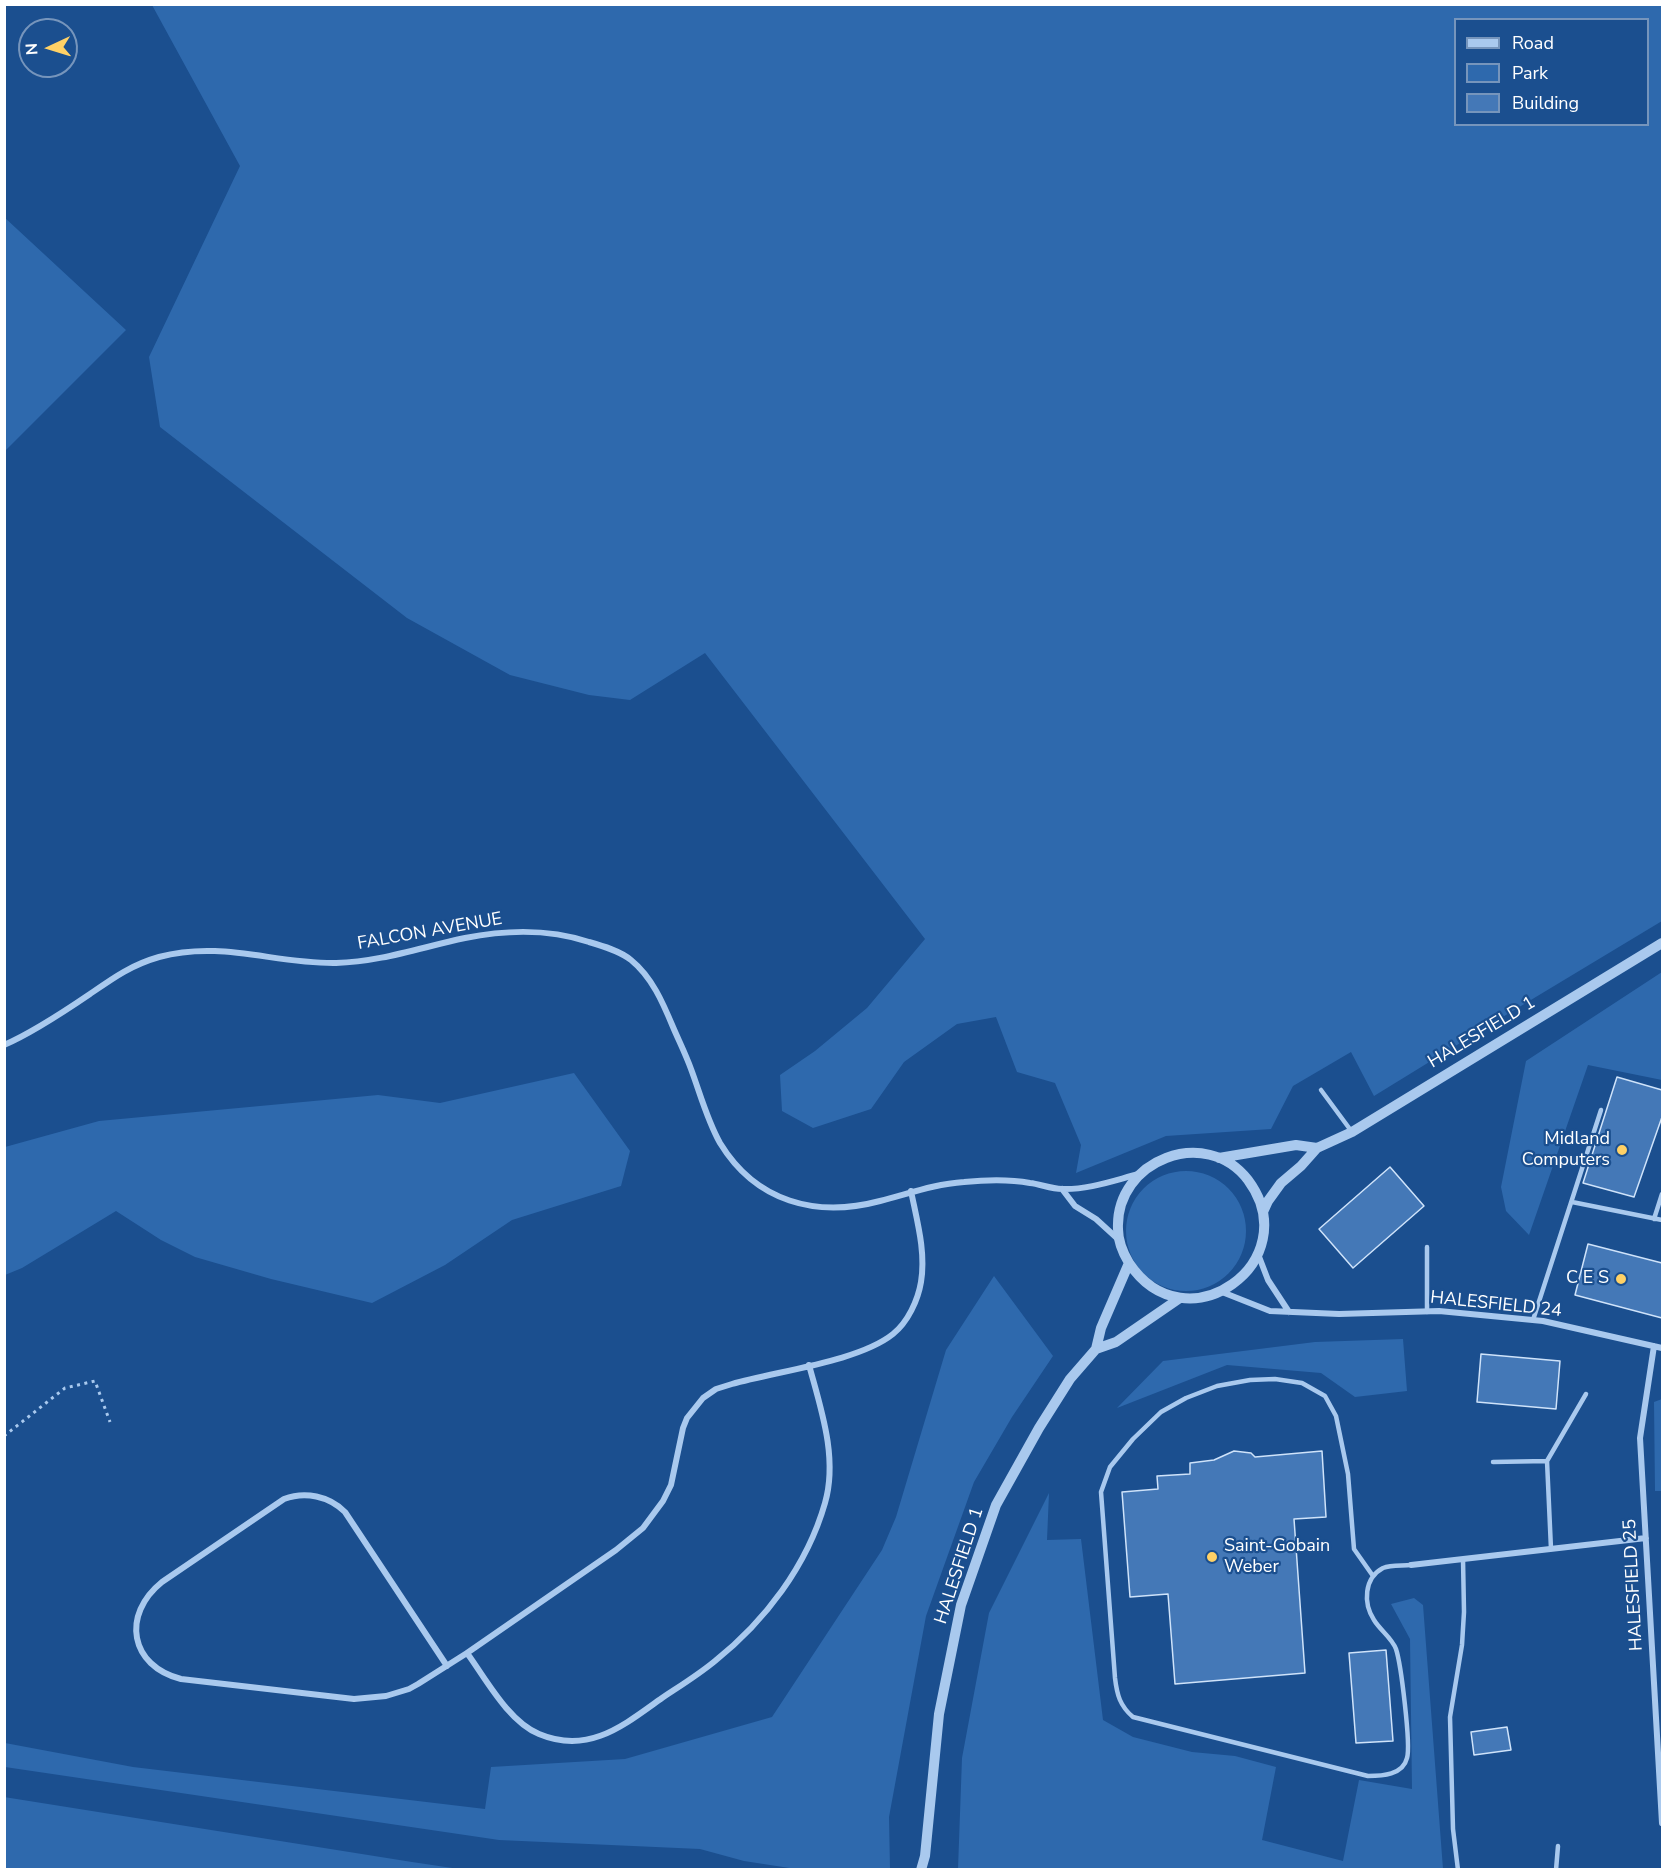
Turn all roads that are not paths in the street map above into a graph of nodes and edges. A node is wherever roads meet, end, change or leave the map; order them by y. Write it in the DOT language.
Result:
graph roads {
  1 [pos="1662,943"];
  2 [pos="4,1045"];
  3 [pos="1321,1090"];
  4 [pos="1601,1110"];
  5 [pos="1352,1132"];
  6 [pos="1317,1148"];
  7 [pos="1219,1158"];
  8 [pos="1140,1174"];
  9 [pos="1062,1189"];
  10 [pos="911,1191"];
  11 [pos="1662,1194"];
  12 [pos="1572,1202"];
  13 [pos="1263,1212"];
  14 [pos="1654,1219"];
  15 [pos="1662,1220"];
  16 [pos="1120,1241"];
  17 [pos="1427,1247"];
  18 [pos="1258,1254"];
  19 [pos="1129,1263"];
  20 [pos="1222,1292"];
  21 [pos="1180,1298"];
  22 [pos="1289,1312"];
  23 [pos="1427,1312"];
  24 [pos="1533,1320"];
  25 [pos="1654,1346"];
  26 [pos="1662,1348"];
  27 [pos="1096,1349"];
  28 [pos="809,1365"];
  29 [pos="1586,1394"];
  30 [pos="1547,1461"];
  31 [pos="1493,1462"];
  32 [pos="1646,1538"];
  33 [pos="1551,1549"];
  34 [pos="1463,1559"];
  35 [pos="1411,1565"];
  36 [pos="1372,1576"];
  37 [pos="467,1653"];
  38 [pos="447,1666"];
  39 [pos="1662,1823"];
  40 [pos="1558,1846"];
  41 [pos="925,1856"];
  42 [pos="921,1869"];
  43 [pos="927,1869"];
  44 [pos="1458,1869"];
  45 [pos="1556,1869"];
  1 -- 5 [label="street, HALESFIELD 1"];
  2 -- 10 [label="street, FALCON AVENUE"];
  3 -- 5 [label="lane"];
  4 -- 12 [label="lane"];
  5 -- 6 [label="street, HALESFIELD 1"];
  6 -- 7 [label="street, HALESFIELD 1"];
  6 -- 13 [label="street, HALESFIELD 1"];
  7 -- 8 [label="street, HALESFIELD 1"];
  7 -- 13 [label="street, HALESFIELD 1"];
  8 -- 9 [label="street, FALCON AVENUE"];
  8 -- 16 [label="street, HALESFIELD 1"];
  9 -- 10 [label="street, FALCON AVENUE"];
  9 -- 16 [label="street"];
  10 -- 28 [label="street"];
  11 -- 14 [label="lane"];
  12 -- 14 [label="lane"];
  12 -- 24 [label="lane"];
  13 -- 18 [label="street, HALESFIELD 1"];
  14 -- 15 [label="lane"];
  16 -- 19 [label="street, HALESFIELD 1"];
  17 -- 23 [label="lane"];
  18 -- 20 [label="street, HALESFIELD 1"];
  18 -- 22 [label="street"];
  19 -- 21 [label="street, HALESFIELD 1"];
  19 -- 27 [label="street, HALESFIELD 1"];
  20 -- 21 [label="street, HALESFIELD 1"];
  20 -- 22 [label="street, HALESFIELD 24"];
  21 -- 27 [label="street, HALESFIELD 1"];
  22 -- 23 [label="street, HALESFIELD 24"];
  23 -- 24 [label="street, HALESFIELD 24"];
  24 -- 25 [label="street, HALESFIELD 24"];
  25 -- 26 [label="street, HALESFIELD 24"];
  25 -- 32 [label="street, HALESFIELD 25"];
  27 -- 41 [label="street, HALESFIELD 1"];
  28 -- 37 [label="street"];
  28 -- 37 [label="street"];
  29 -- 30 [label="lane"];
  30 -- 31 [label="lane"];
  30 -- 33 [label="lane"];
  32 -- 33 [label="street"];
  32 -- 39 [label="street, HALESFIELD 25"];
  33 -- 34 [label="street"];
  34 -- 35 [label="street"];
  34 -- 44 [label="lane"];
  35 -- 36 [label="lane"];
  36 -- 36 [label="lane"];
  37 -- 38 [label="street"];
  38 -- 38 [label="street"];
  40 -- 45 [label="lane"];
  41 -- 42 [label="street, HALESFIELD 1"];
  41 -- 43 [label="street, HALESFIELD 1"];
}
